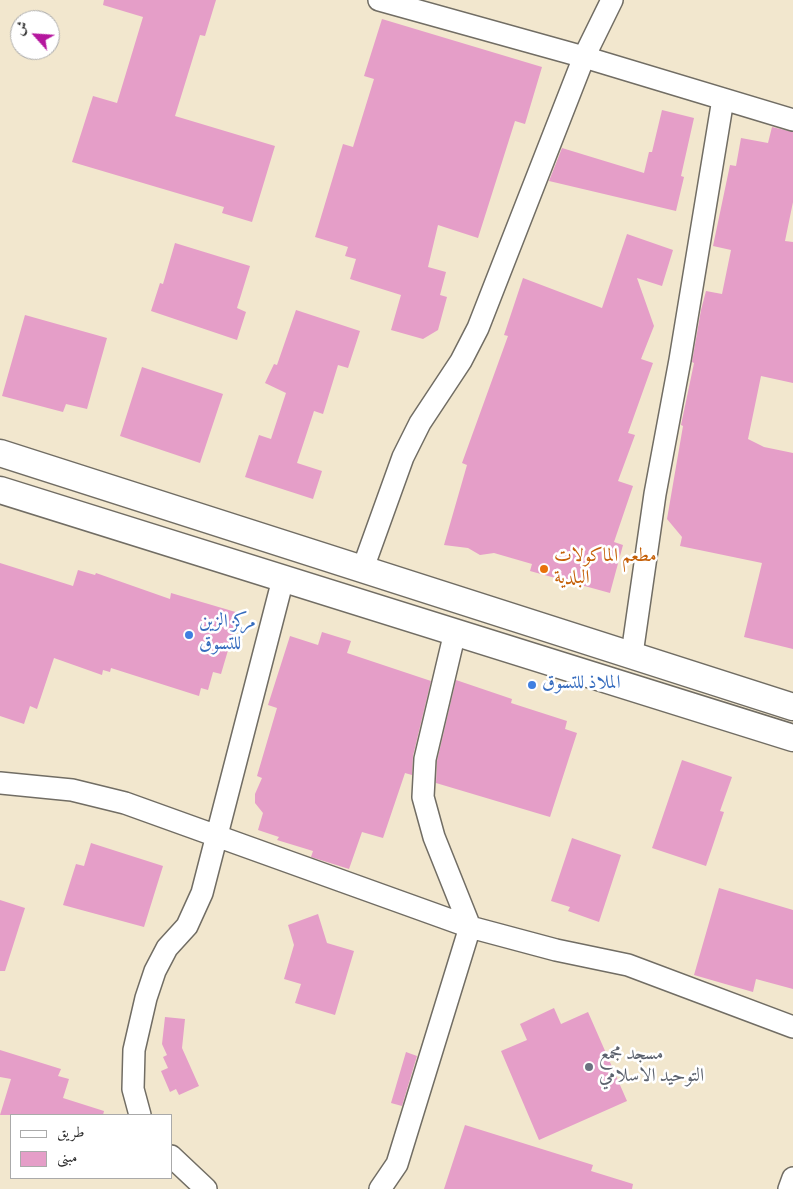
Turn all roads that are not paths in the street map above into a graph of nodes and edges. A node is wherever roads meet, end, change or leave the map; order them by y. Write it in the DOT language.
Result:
graph roads {
  1 [pos="379,0"];
  2 [pos="612,0"];
  3 [pos="584,57"];
  4 [pos="723,99"];
  5 [pos="793,120"];
  6 [pos="0,453"];
  7 [pos="0,490"];
  8 [pos="363,568"];
  9 [pos="284,579"];
  10 [pos="455,632"];
  11 [pos="632,654"];
  12 [pos="793,707"];
  13 [pos="793,738"];
  14 [pos="0,783"];
  15 [pos="218,836"];
  16 [pos="470,926"];
  17 [pos="793,1027"];
  18 [pos="140,1114"];
  19 [pos="172,1157"];
  20 [pos="793,1178"];
  21 [pos="206,1189"];
  22 [pos="380,1189"];
  23 [pos="789,1189"];
  1 -- 3 [label="street"];
  2 -- 3 [label="street"];
  3 -- 4 [label="street"];
  3 -- 8 [label="street"];
  4 -- 5 [label="street"];
  4 -- 11 [label="street"];
  6 -- 8 [label="street"];
  7 -- 9 [label="street"];
  8 -- 11 [label="street"];
  9 -- 10 [label="street"];
  9 -- 15 [label="street"];
  10 -- 13 [label="street"];
  10 -- 16 [label="street"];
  11 -- 12 [label="street"];
  14 -- 15 [label="street"];
  15 -- 16 [label="street"];
  15 -- 18 [label="street"];
  16 -- 17 [label="street"];
  16 -- 22 [label="street"];
  19 -- 21 [label="street"];
  20 -- 23 [label="street"];
}
